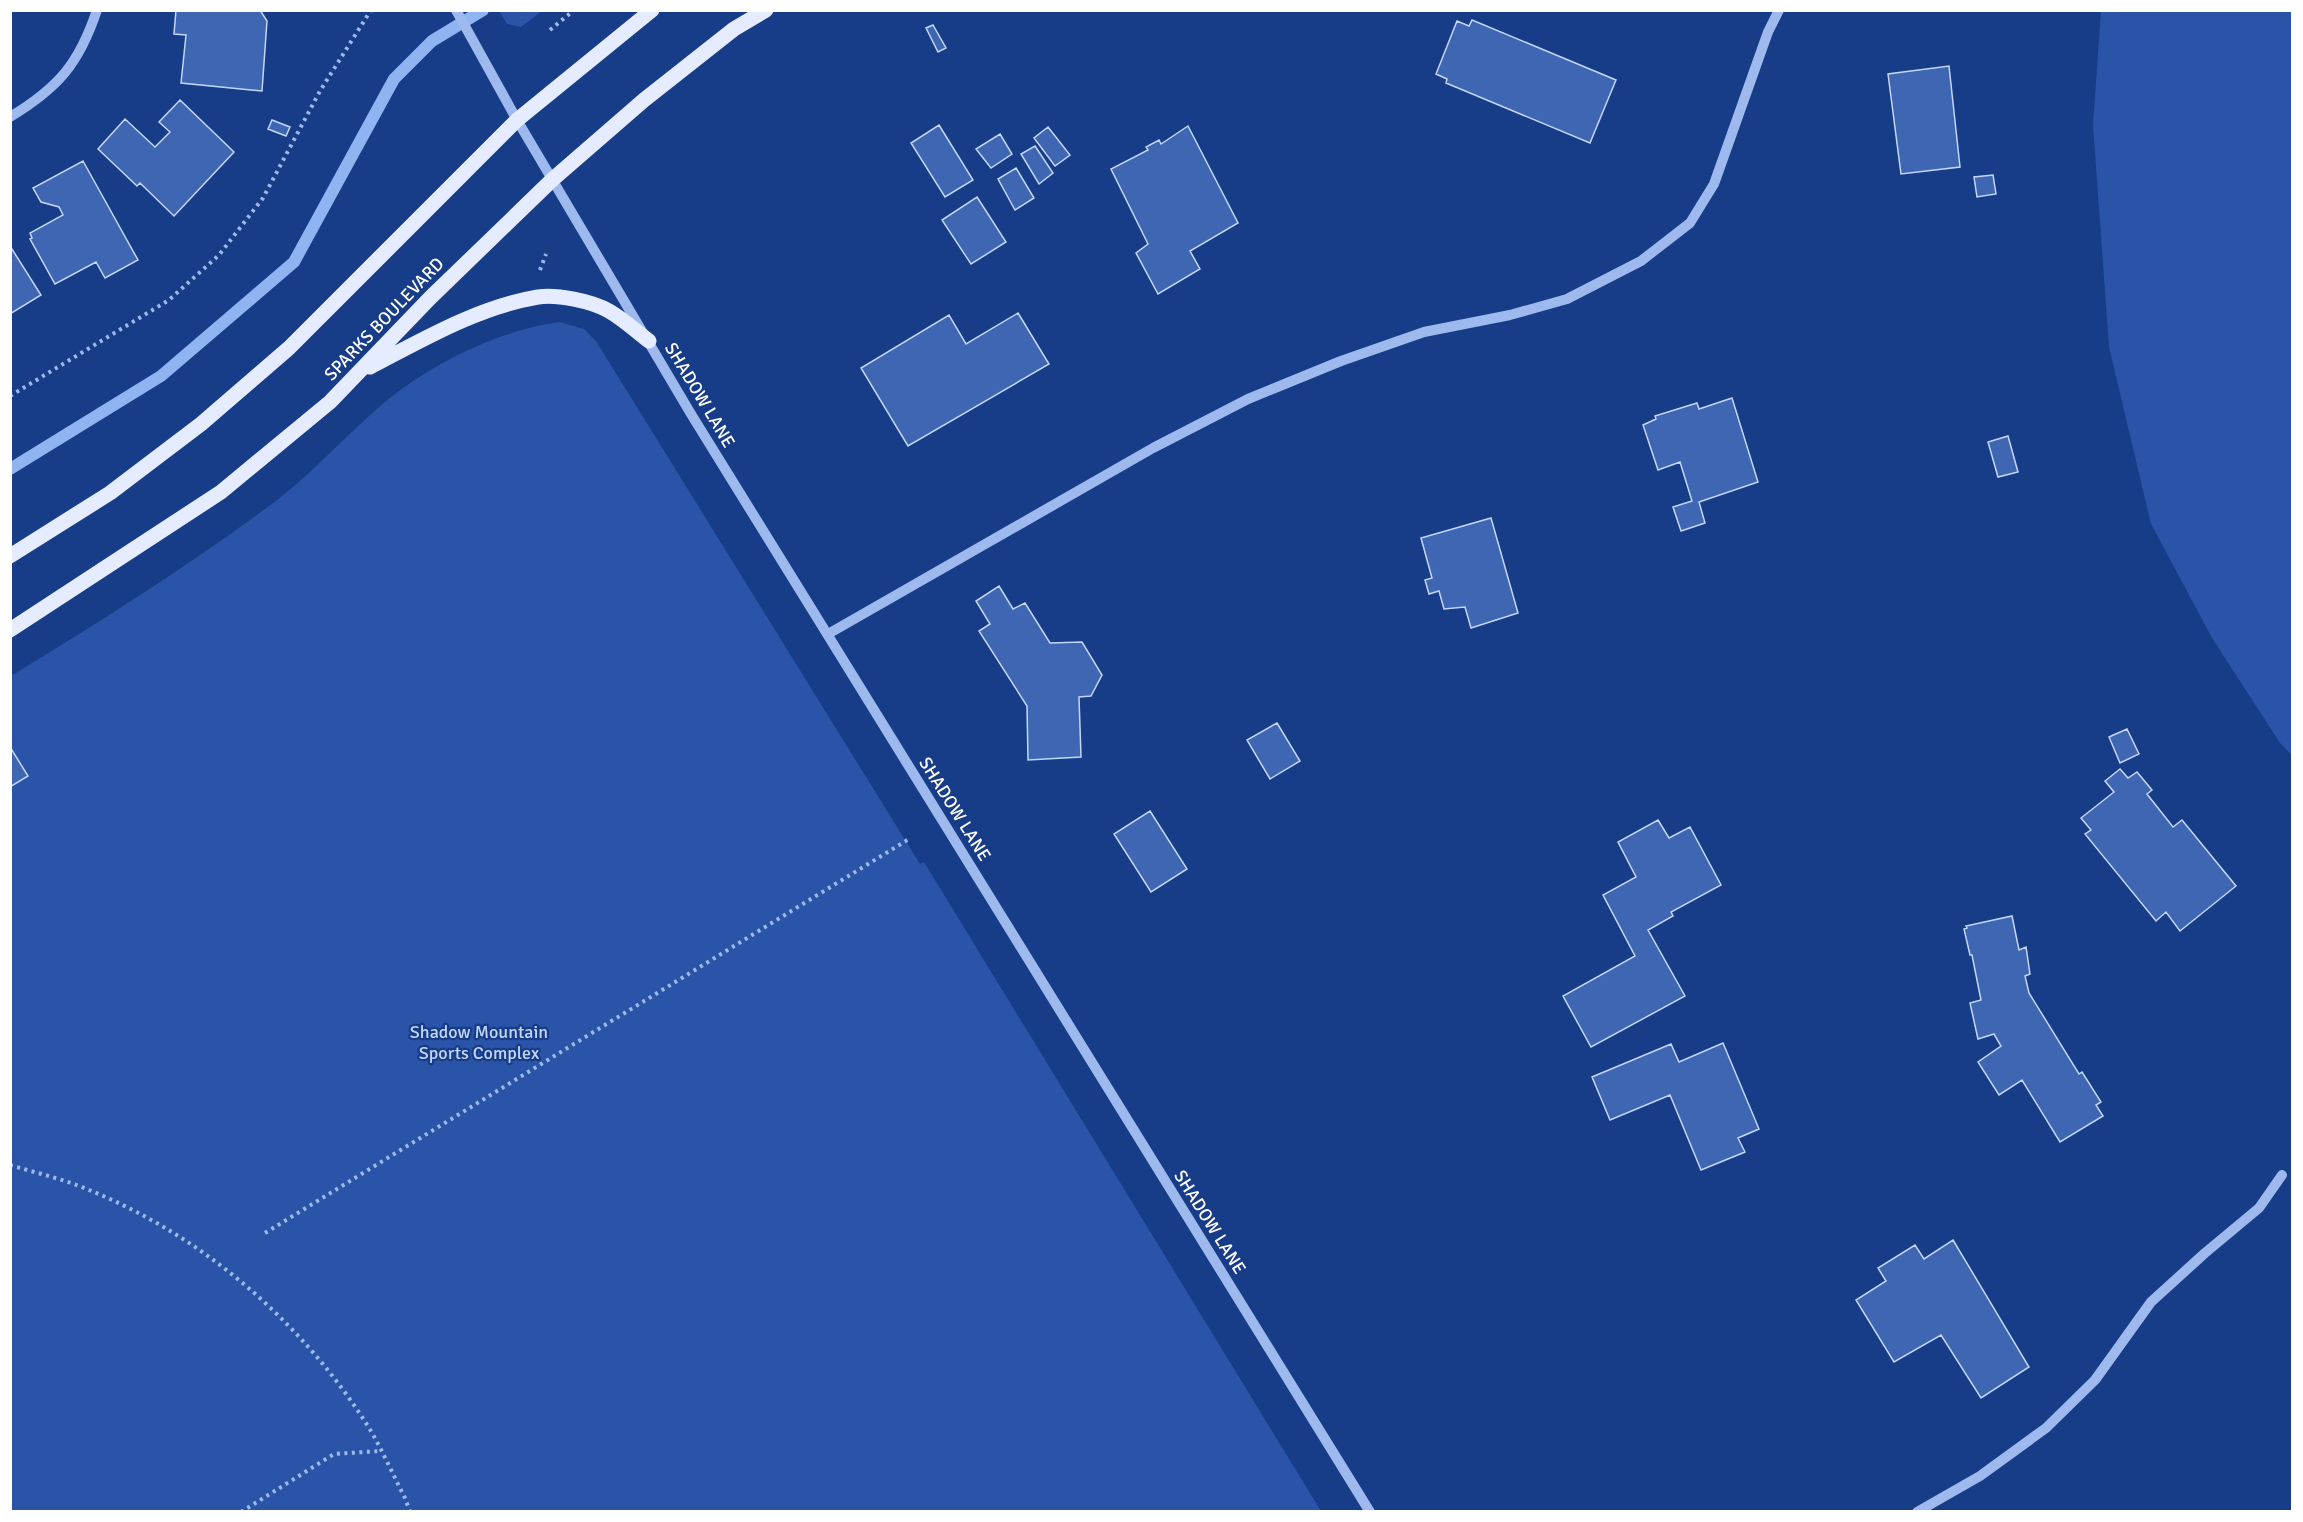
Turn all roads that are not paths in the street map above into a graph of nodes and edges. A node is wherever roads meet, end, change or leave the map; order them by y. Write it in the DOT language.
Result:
graph roads {
  1 [pos="97,10"];
  2 [pos="456,10"];
  3 [pos="652,10"];
  4 [pos="766,10"];
  5 [pos="1779,10"];
  6 [pos="10,117"];
  7 [pos="517,120"];
  8 [pos="553,179"];
  9 [pos="649,341"];
  10 [pos="359,373"];
  11 [pos="10,556"];
  12 [pos="10,630"];
  13 [pos="828,634"];
  14 [pos="2282,1175"];
  15 [pos="1370,1512"];
  16 [pos="1917,1512"];
  1 -- 6 [label="street"];
  2 -- 7 [label="street, SHADOW LANE"];
  3 -- 7 [label="main road"];
  4 -- 8 [label="main road, SPARKS BOULEVARD"];
  5 -- 13 [label="street"];
  7 -- 8 [label="street, SHADOW LANE"];
  7 -- 11 [label="main road"];
  8 -- 9 [label="street, SHADOW LANE"];
  8 -- 10 [label="main road, SPARKS BOULEVARD"];
  9 -- 10 [label="main road"];
  9 -- 13 [label="street, SHADOW LANE"];
  10 -- 12 [label="main road, SPARKS BOULEVARD"];
  13 -- 15 [label="street, SHADOW LANE"];
  14 -- 16 [label="street"];
}
